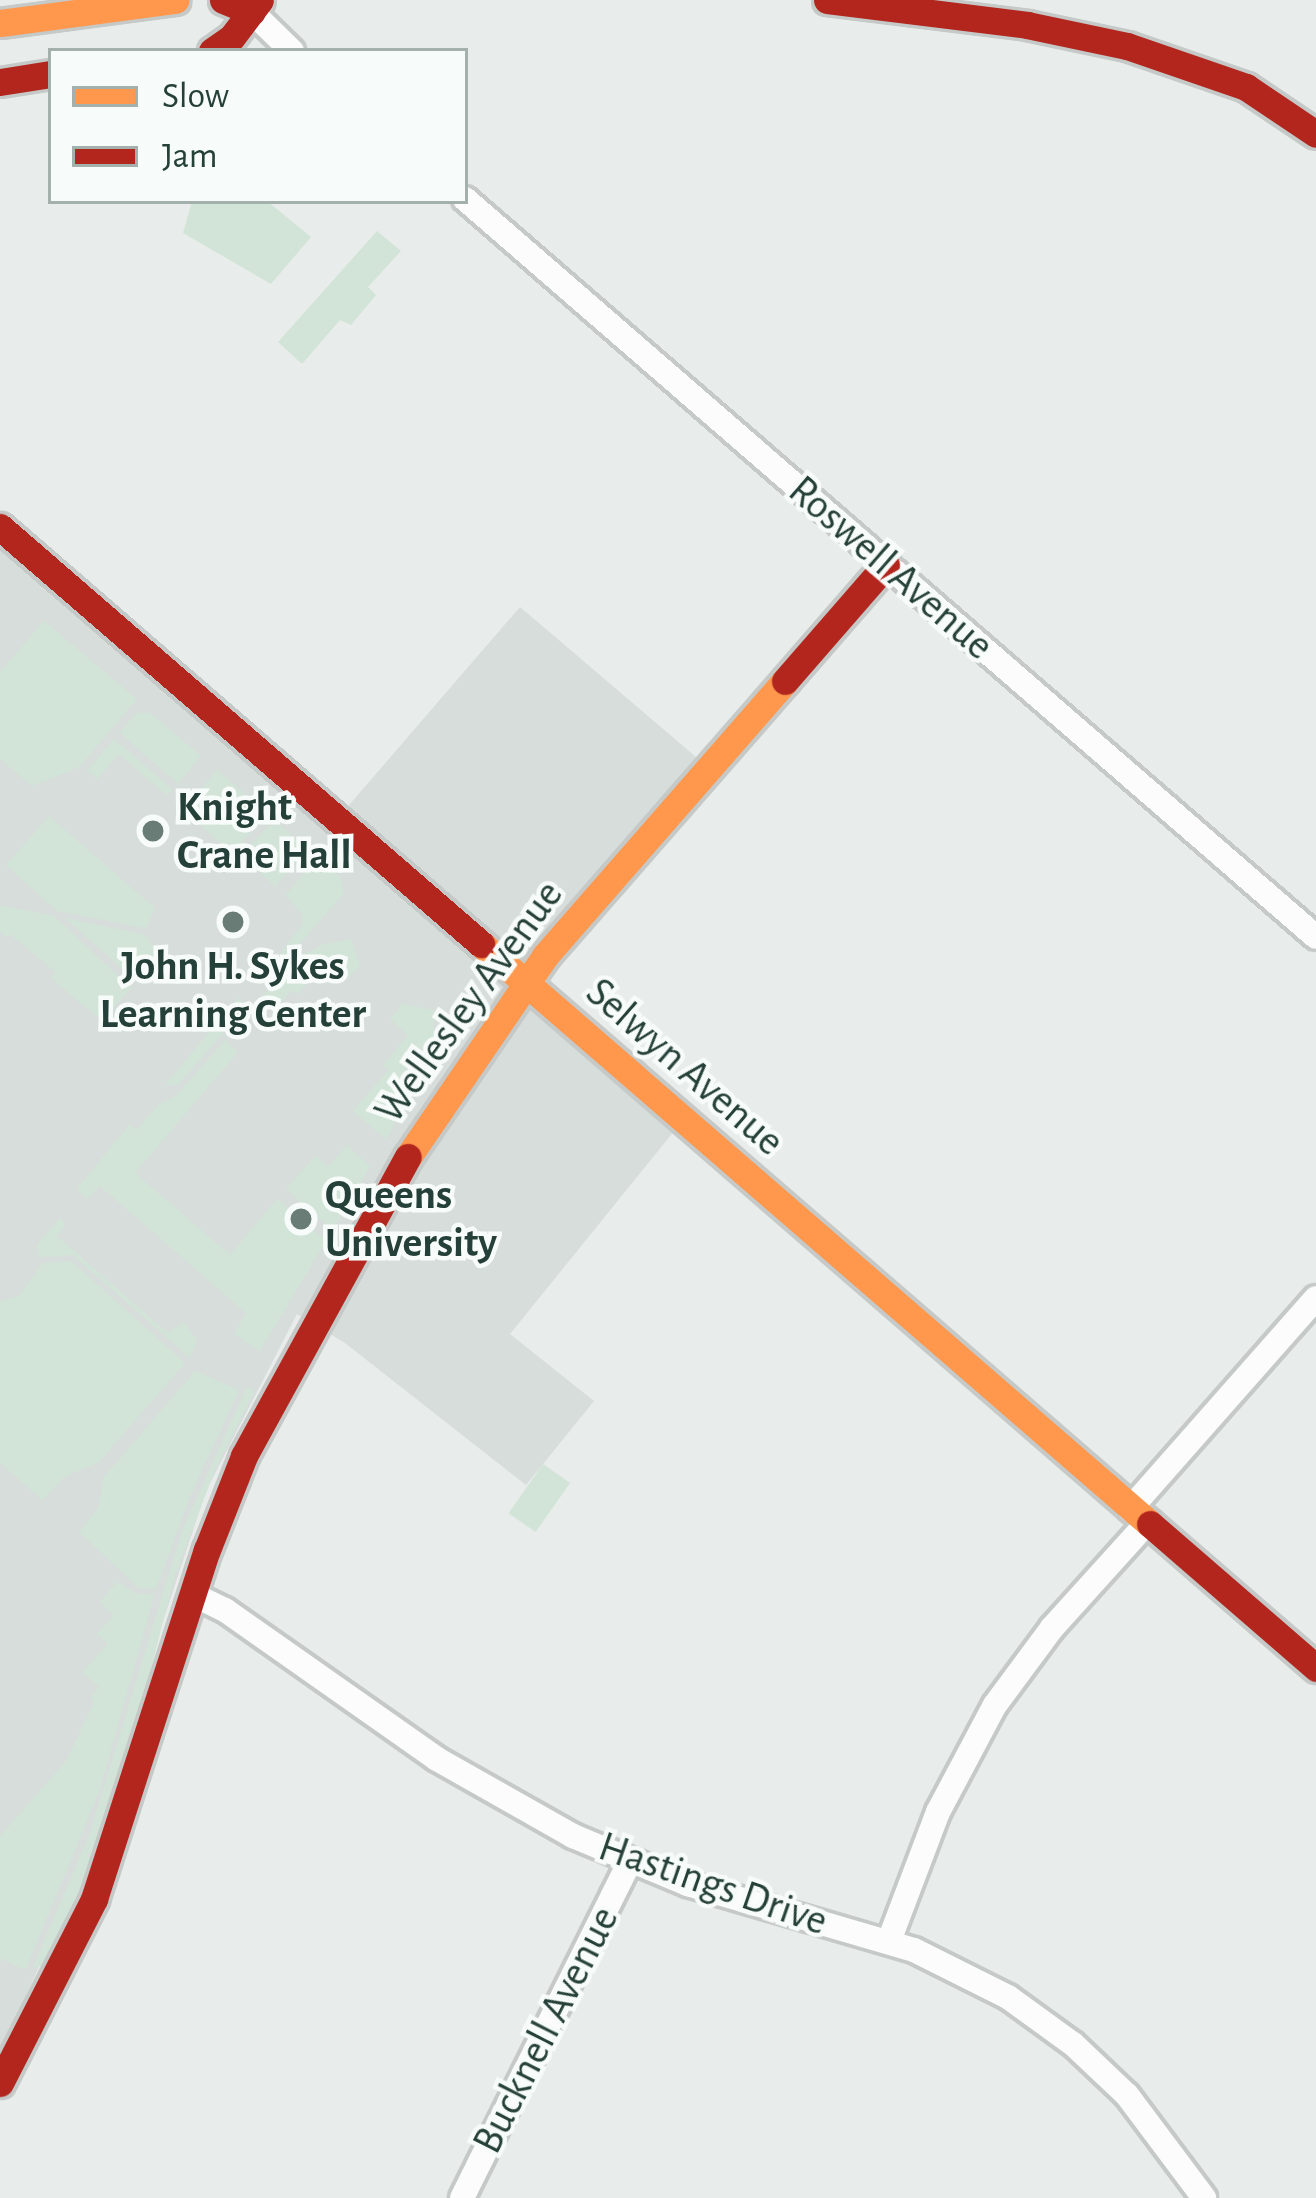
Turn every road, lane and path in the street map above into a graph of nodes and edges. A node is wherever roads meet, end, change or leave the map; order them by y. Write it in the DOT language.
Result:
graph roads {
  1 [pos="175,0"];
  2 [pos="223,0"];
  3 [pos="827,0"];
  4 [pos="288,1"];
  5 [pos="256,6"];
  6 [pos="0,23"];
  7 [pos="215,48"];
  8 [pos="290,48"];
  9 [pos="48,74"];
  10 [pos="0,82"];
  11 [pos="1315,130"];
  12 [pos="468,202"];
  13 [pos="0,527"];
  14 [pos="886,565"];
  15 [pos="1316,937"];
  16 [pos="524,983"];
  17 [pos="1316,1298"];
  18 [pos="1139,1516"];
  19 [pos="193,1594"];
  20 [pos="1316,1668"];
  21 [pos="630,1861"];
  22 [pos="889,1941"];
  23 [pos="0,2083"];
  24 [pos="462,2198"];
  25 [pos="1204,2198"];
  1 -- 6 [label="street"];
  2 -- 5 [label="street"];
  3 -- 11 [label="street"];
  4 -- 5 [label="street"];
  5 -- 7 [label="street"];
  5 -- 8 [label="street"];
  9 -- 10 [label="street"];
  12 -- 14 [label="street, Roswell Avenue"];
  13 -- 16 [label="street, Selwyn Avenue"];
  14 -- 15 [label="street, Roswell Avenue"];
  14 -- 16 [label="street, Wellesley Avenue"];
  16 -- 18 [label="street, Selwyn Avenue"];
  16 -- 19 [label="street, Wellesley Avenue"];
  17 -- 18 [label="street"];
  18 -- 20 [label="street, Selwyn Avenue"];
  18 -- 22 [label="street"];
  19 -- 21 [label="street, Hastings Drive"];
  19 -- 23 [label="street, Wellesley Avenue"];
  21 -- 22 [label="street, Hastings Drive"];
  21 -- 24 [label="street, Bucknell Avenue"];
  22 -- 25 [label="street, Hastings Drive"];
}
